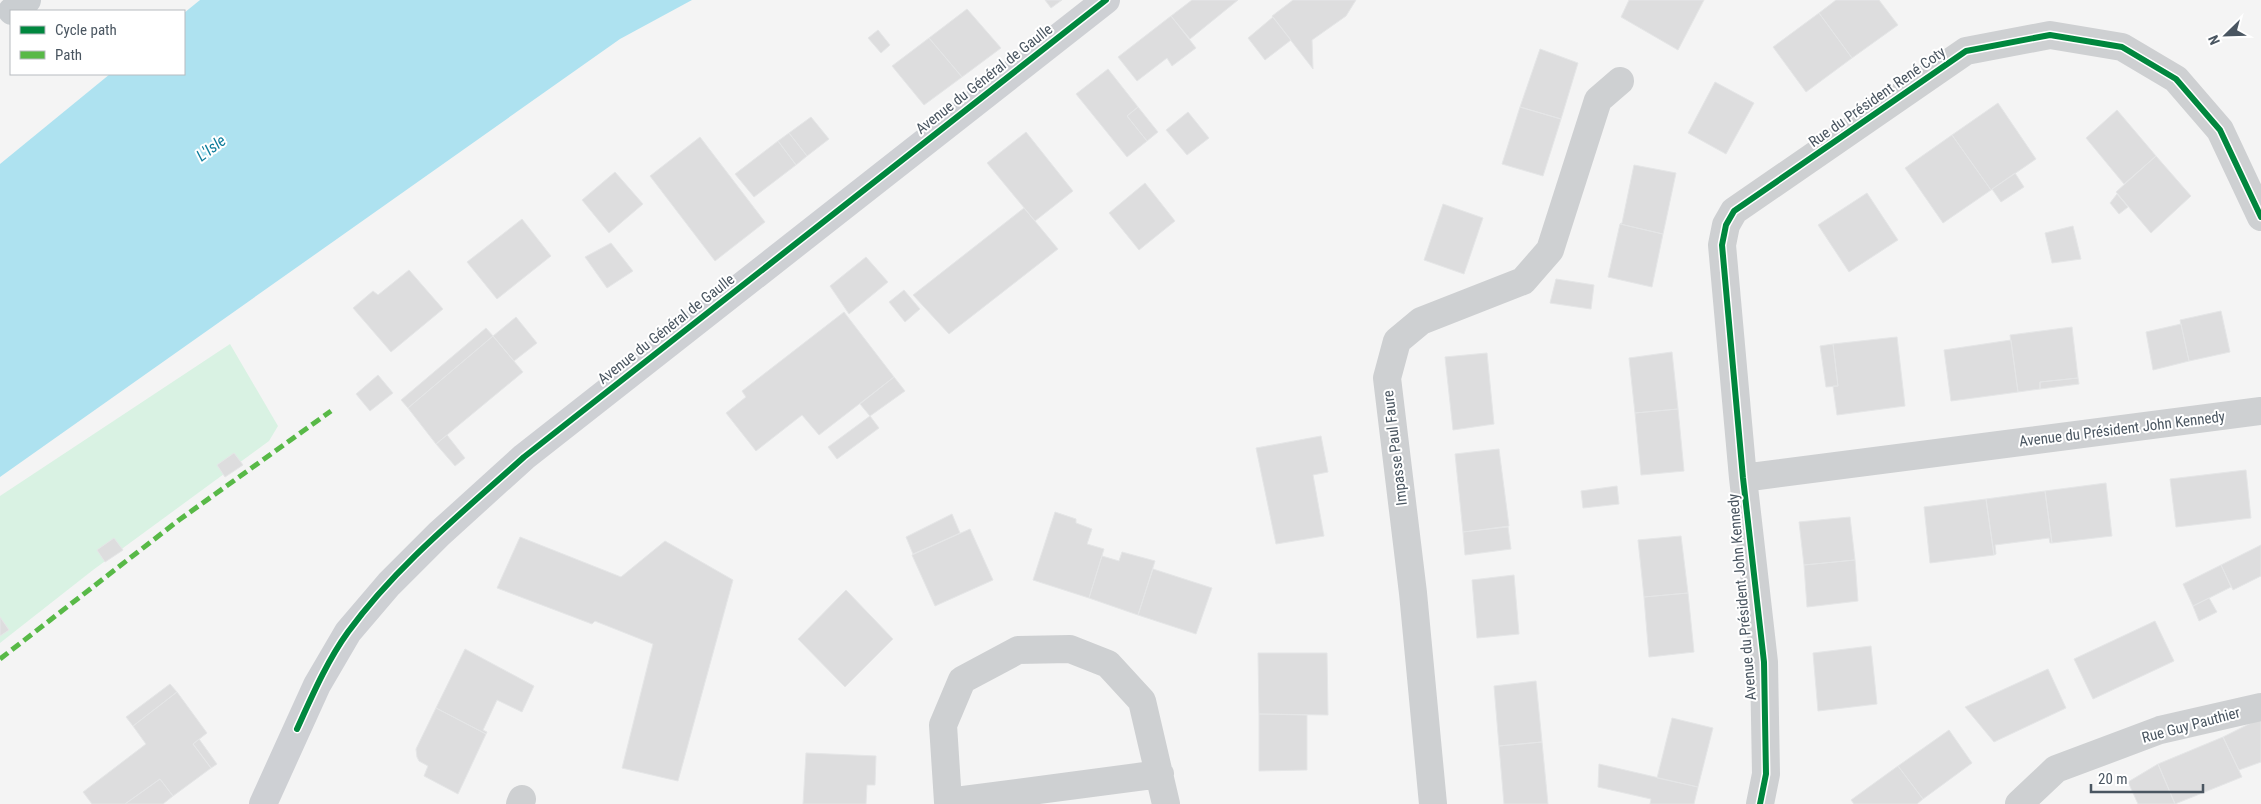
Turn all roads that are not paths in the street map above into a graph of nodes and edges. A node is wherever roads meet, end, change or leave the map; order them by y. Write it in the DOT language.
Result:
graph roads {
  1 [pos="27,0"];
  2 [pos="1106,0"];
  3 [pos="13,10"];
  4 [pos="1620,80"];
  5 [pos="2261,217"];
  6 [pos="2261,411"];
  7 [pos="1743,478"];
  8 [pos="2261,707"];
  9 [pos="297,729"];
  10 [pos="1160,774"];
  11 [pos="263,804"];
  12 [pos="276,804"];
  13 [pos="1166,804"];
  14 [pos="1433,804"];
  15 [pos="1760,804"];
  16 [pos="2019,804"];
  1 -- 3 [label="main road"];
  2 -- 9 [label="main road, Avenue du Général de Gaulle"];
  4 -- 14 [label="street, Impasse Paul Faure"];
  5 -- 7 [label="street, Rue du Président René Coty"];
  6 -- 7 [label="street, Avenue du Président John Kennedy"];
  7 -- 15 [label="street, Avenue du Président John Kennedy"];
  8 -- 16 [label="street, Rue Guy Pauthier"];
  9 -- 11 [label="main road, Avenue du Général de Gaulle"];
  9 -- 12 [label="main road, Avenue du Général de Gaulle"];
  10 -- 10 [label="street"];
  10 -- 13 [label="street"];
}
